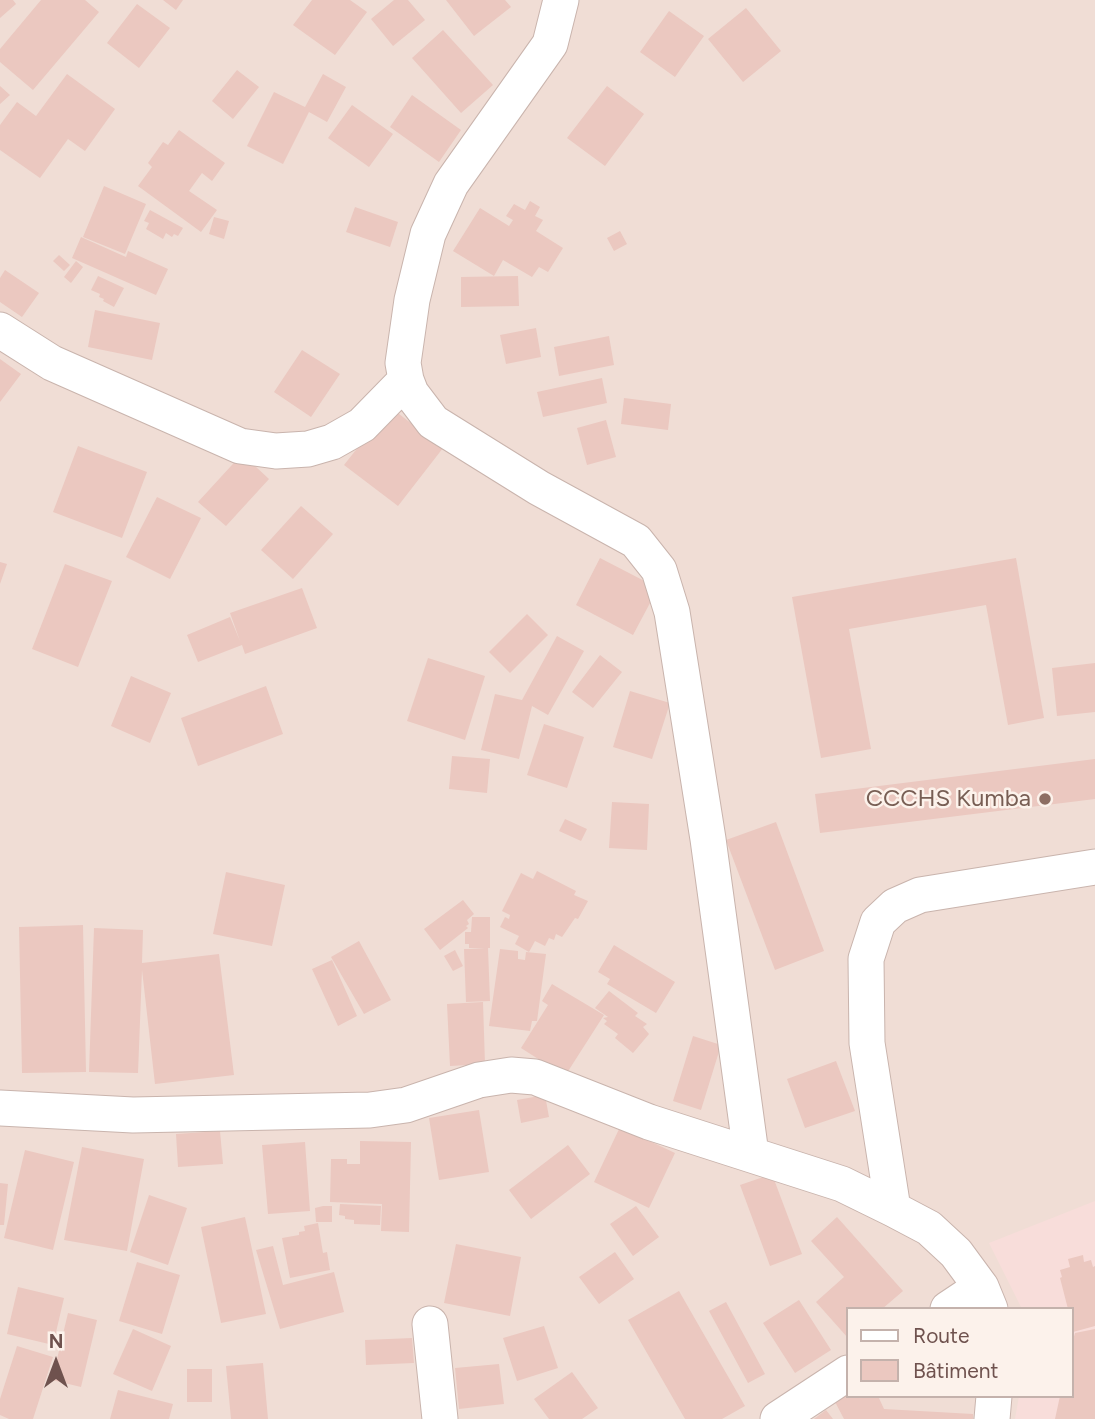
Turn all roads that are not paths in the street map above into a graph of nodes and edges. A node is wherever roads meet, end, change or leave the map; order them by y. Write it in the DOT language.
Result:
graph roads {
  1 [pos="561,0"];
  2 [pos="0,330"];
  3 [pos="406,380"];
  4 [pos="1095,867"];
  5 [pos="0,1108"];
  6 [pos="751,1154"];
  7 [pos="893,1209"];
  8 [pos="986,1298"];
  9 [pos="955,1307"];
  10 [pos="430,1324"];
  11 [pos="846,1374"];
  12 [pos="994,1398"];
  13 [pos="440,1419"];
  14 [pos="778,1419"];
  15 [pos="992,1419"];
  1 -- 3 [label="street"];
  2 -- 3 [label="street"];
  3 -- 6 [label="street"];
  4 -- 7 [label="street"];
  5 -- 6 [label="street"];
  6 -- 7 [label="street"];
  7 -- 8 [label="street"];
  8 -- 9 [label="street"];
  10 -- 13 [label="street"];
  11 -- 14 [label="street"];
  12 -- 15 [label="street"];
}
